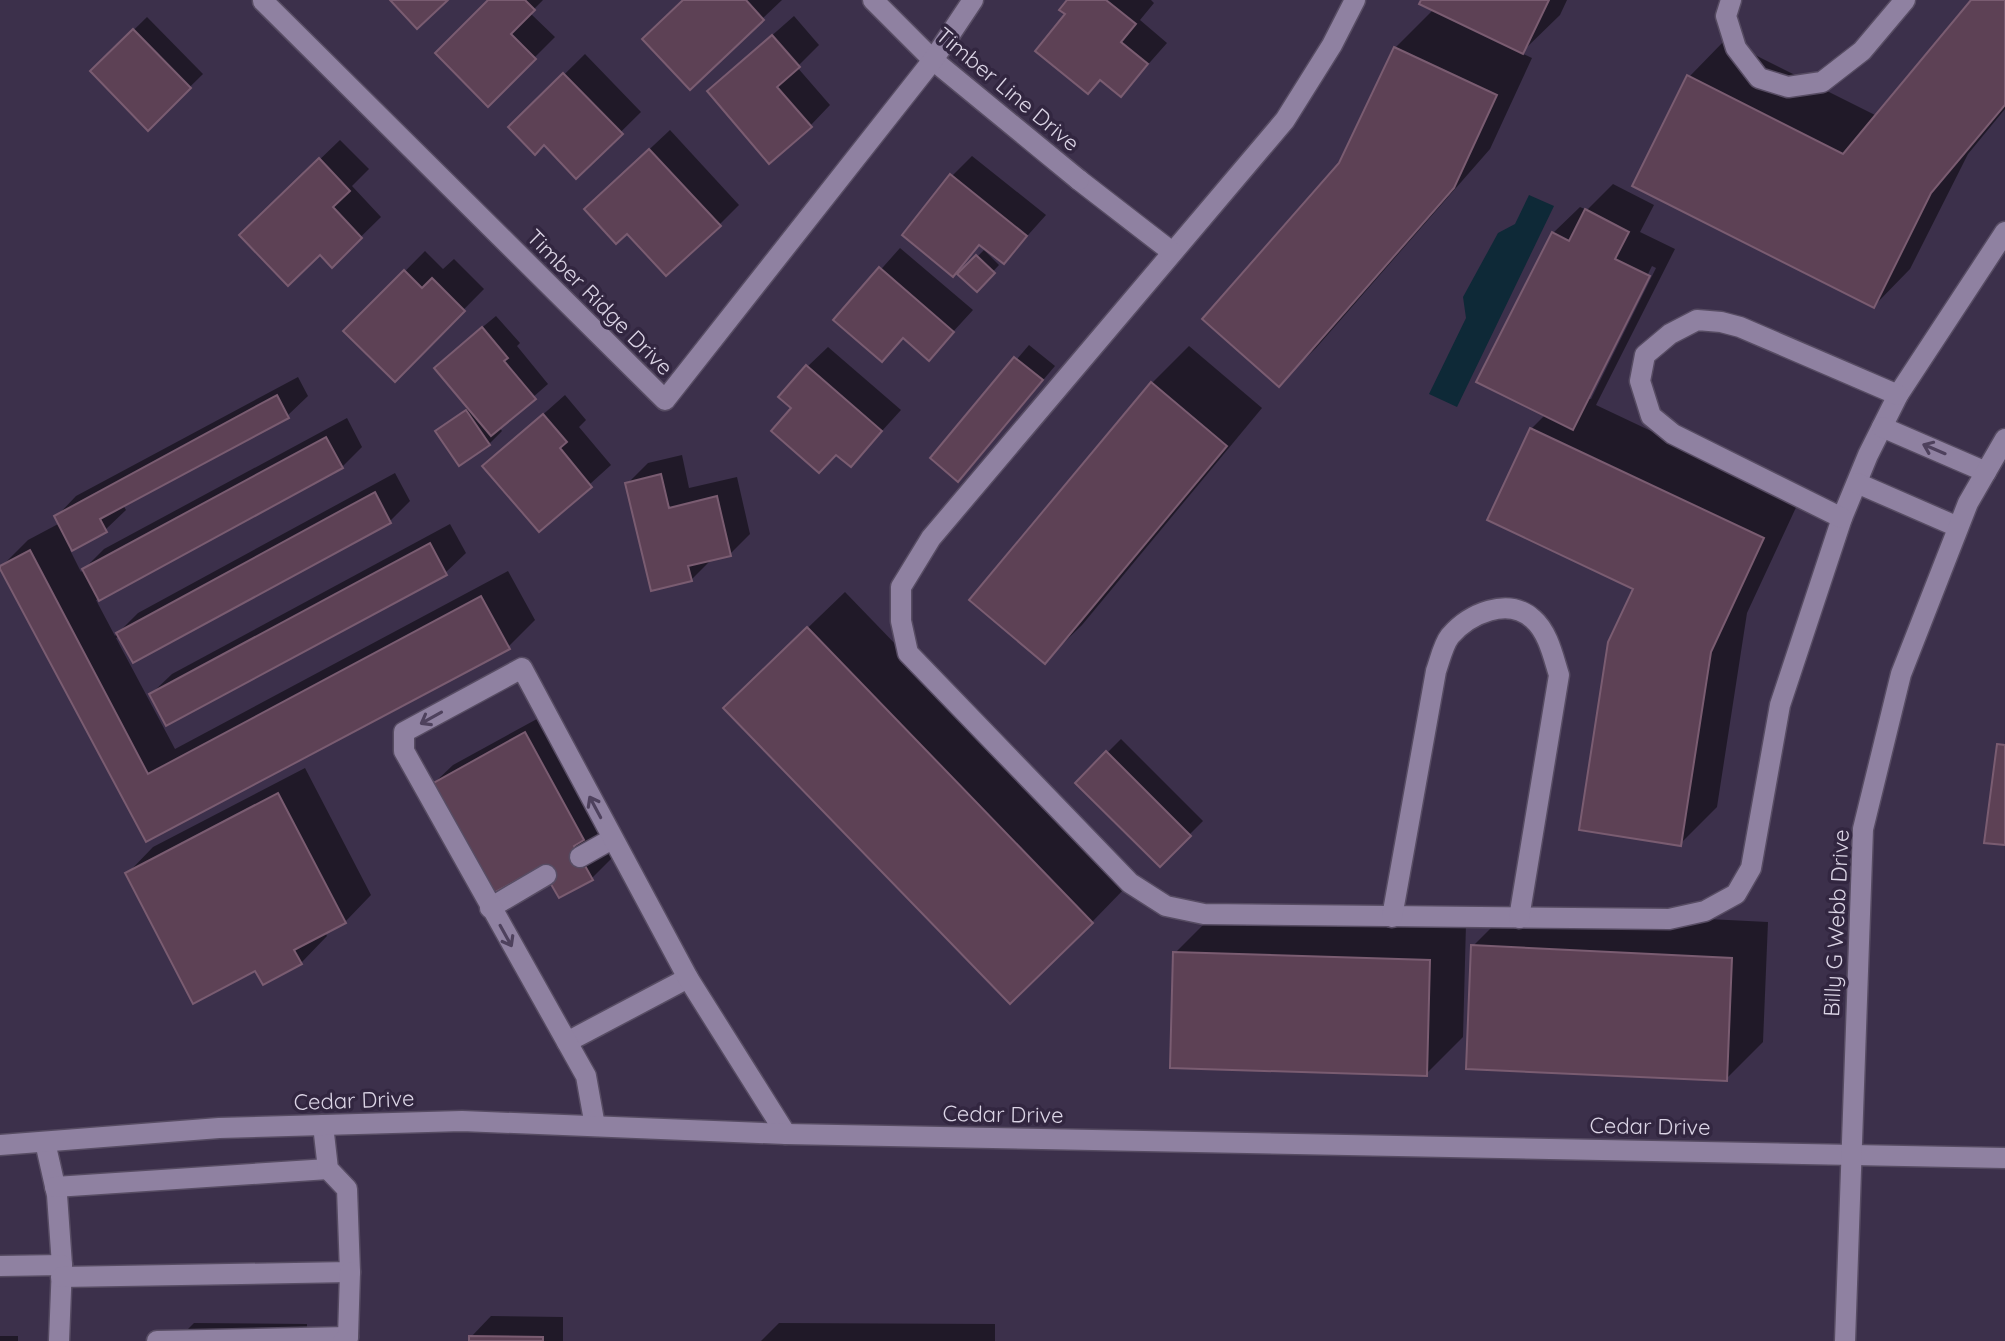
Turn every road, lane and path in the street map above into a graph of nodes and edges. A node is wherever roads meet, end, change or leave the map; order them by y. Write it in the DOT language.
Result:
graph roads {
  1 [pos="873,0"];
  2 [pos="973,0"];
  3 [pos="1355,0"];
  4 [pos="1731,0"];
  5 [pos="1905,0"];
  6 [pos="263,1"];
  7 [pos="933,60"];
  8 [pos="2005,232"];
  9 [pos="1172,252"];
  10 [pos="1898,395"];
  11 [pos="1882,427"];
  12 [pos="2005,439"];
  13 [pos="1986,472"];
  14 [pos="1857,483"];
  15 [pos="1842,518"];
  16 [pos="1958,527"];
  17 [pos="612,839"];
  18 [pos="580,857"];
  19 [pos="546,875"];
  20 [pos="490,908"];
  21 [pos="1392,917"];
  22 [pos="1519,918"];
  23 [pos="688,978"];
  24 [pos="567,1042"];
  25 [pos="323,1125"];
  26 [pos="595,1126"];
  27 [pos="786,1134"];
  28 [pos="45,1142"];
  29 [pos="0,1145"];
  30 [pos="1850,1154"];
  31 [pos="2005,1158"];
  32 [pos="328,1169"];
  33 [pos="55,1187"];
  34 [pos="0,1266"];
  35 [pos="61,1271"];
  36 [pos="350,1272"];
  37 [pos="345,1339"];
  38 [pos="59,1341"];
  39 [pos="157,1341"];
  40 [pos="1845,1341"];
  1 -- 7 [label="street, Timber Line Drive"];
  2 -- 7 [label="street"];
  3 -- 9 [label="street"];
  4 -- 5 [label="street"];
  6 -- 7 [label="street, Timber Ridge Drive"];
  7 -- 9 [label="street, Timber Line Drive"];
  8 -- 10 [label="street"];
  9 -- 21 [label="street"];
  10 -- 11 [label="street"];
  10 -- 15 [label="street"];
  13 -- 11 [label="street, one-way"];
  11 -- 14 [label="street"];
  12 -- 13 [label="street, Billy G Webb Drive"];
  13 -- 16 [label="street, Billy G Webb Drive"];
  14 -- 15 [label="street"];
  14 -- 16 [label="street"];
  15 -- 22 [label="street"];
  16 -- 30 [label="street, Billy G Webb Drive"];
  17 -- 18 [label="street"];
  17 -- 20 [label="street, one-way"];
  17 -- 23 [label="street"];
  19 -- 20 [label="street"];
  20 -- 24 [label="street, one-way"];
  21 -- 22 [label="street"];
  21 -- 22 [label="street"];
  23 -- 24 [label="street"];
  23 -- 27 [label="street"];
  24 -- 26 [label="street"];
  25 -- 26 [label="street, Cedar Drive"];
  25 -- 28 [label="street, Cedar Drive"];
  25 -- 32 [label="street"];
  26 -- 27 [label="street, Cedar Drive"];
  27 -- 30 [label="street, Cedar Drive"];
  28 -- 29 [label="street, Cedar Drive"];
  28 -- 33 [label="street"];
  30 -- 31 [label="street, Cedar Drive"];
  30 -- 40 [label="street, Billy G Webb Drive"];
  32 -- 33 [label="street"];
  32 -- 36 [label="street"];
  33 -- 35 [label="street"];
  34 -- 35 [label="street"];
  35 -- 36 [label="street"];
  35 -- 38 [label="street"];
  36 -- 37 [label="street"];
  37 -- 39 [label="street"];
}
